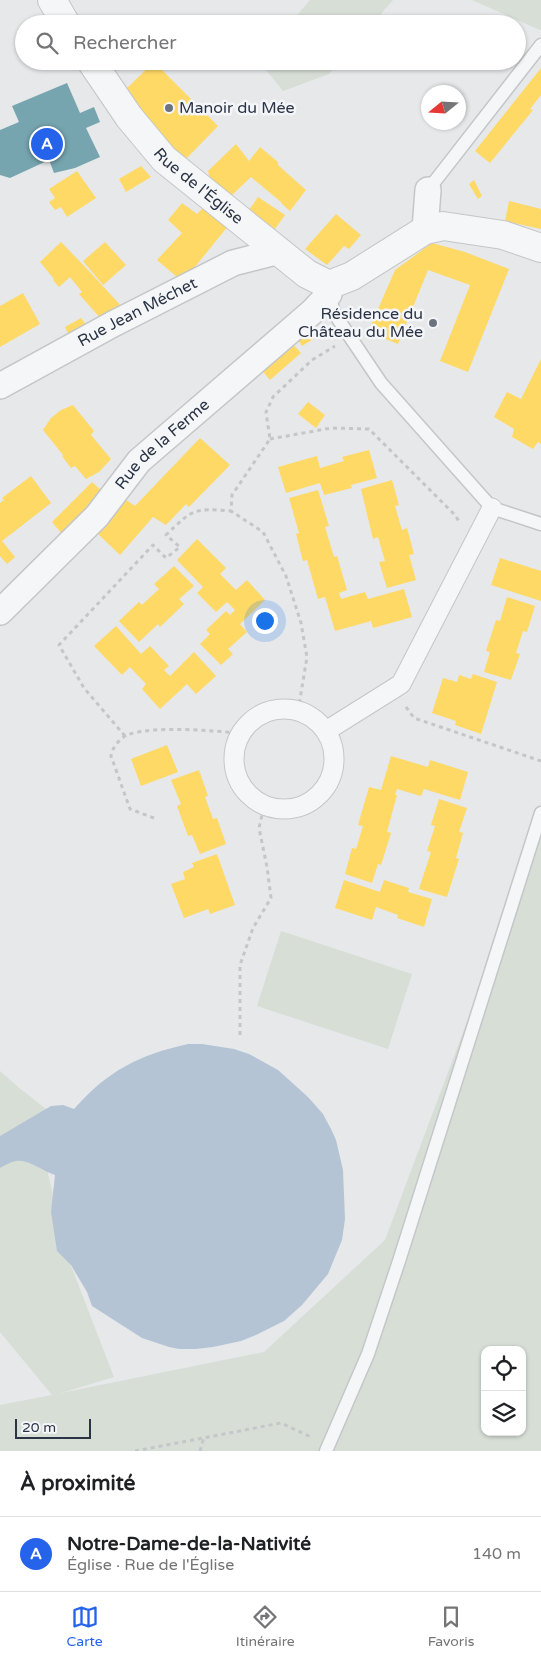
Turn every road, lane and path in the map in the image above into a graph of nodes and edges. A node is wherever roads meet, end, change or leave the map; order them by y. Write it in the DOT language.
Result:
graph roads {
  1 [pos="52,0"];
  2 [pos="61,15"];
  3 [pos="541,45"];
  4 [pos="526,64"];
  5 [pos="97,70"];
  6 [pos="522,70"];
  7 [pos="428,190"];
  8 [pos="426,230"];
  9 [pos="541,248"];
  10 [pos="280,251"];
  11 [pos="329,290"];
  12 [pos="350,337"];
  13 [pos="0,386"];
  14 [pos="270,439"];
  15 [pos="492,508"];
  16 [pos="231,511"];
  17 [pos="541,524"];
  18 [pos="474,543"];
  19 [pos="0,612"];
  20 [pos="393,688"];
  21 [pos="298,711"];
  22 [pos="326,731"];
  23 [pos="241,733"];
  24 [pos="126,736"];
  25 [pos="541,761"];
  26 [pos="264,806"];
  27 [pos="541,813"];
  28 [pos="154,818"];
  29 [pos="240,1035"];
  30 [pos="204,1438"];
  31 [pos="327,1448"];
  32 [pos="135,1451"];
  33 [pos="200,1451"];
  1 -- 2 [label="street"];
  3 -- 4 [label="lane"];
  5 -- 10 [label="street, Rue de l'Église"];
  6 -- 7 [label="lane"];
  7 -- 8 [label="street"];
  8 -- 9 [label="street"];
  8 -- 11 [label="street"];
  10 -- 11 [label="street, Rue de l'Église"];
  10 -- 13 [label="street, Rue Jean Méchet"];
  11 -- 12 [label="lane"];
  11 -- 19 [label="street, Rue de la Ferme"];
  12 -- 14 [label="path"];
  12 -- 15 [label="lane"];
  14 -- 16 [label="path"];
  14 -- 18 [label="path"];
  15 -- 17 [label="lane"];
  15 -- 18 [label="street"];
  16 -- 21 [label="path"];
  16 -- 24 [label="path"];
  18 -- 20 [label="street"];
  20 -- 22 [label="street"];
  20 -- 25 [label="path"];
  21 -- 22 [label="street"];
  21 -- 23 [label="street"];
  22 -- 26 [label="street"];
  23 -- 24 [label="path"];
  23 -- 26 [label="street"];
  24 -- 28 [label="path"];
  26 -- 29 [label="path"];
  27 -- 31 [label="lane"];
  30 -- 31 [label="path"];
  30 -- 32 [label="path"];
  30 -- 33 [label="path"];
}
